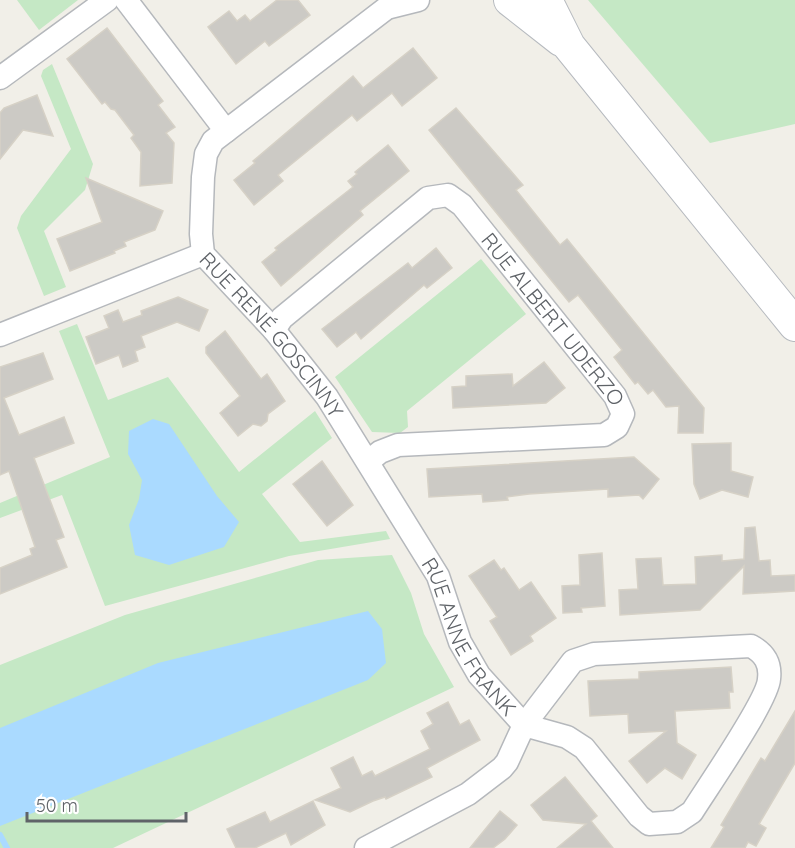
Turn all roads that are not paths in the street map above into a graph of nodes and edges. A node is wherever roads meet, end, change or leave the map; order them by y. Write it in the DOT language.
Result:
graph roads {
  1 [pos="107,0"];
  2 [pos="126,0"];
  3 [pos="418,0"];
  4 [pos="510,0"];
  5 [pos="546,0"];
  6 [pos="394,3"];
  7 [pos="569,46"];
  8 [pos="0,78"];
  9 [pos="226,131"];
  10 [pos="203,254"];
  11 [pos="795,325"];
  12 [pos="274,330"];
  13 [pos="0,336"];
  14 [pos="369,461"];
  15 [pos="420,543"];
  16 [pos="524,725"];
  17 [pos="392,843"];
  18 [pos="366,848"];
  1 -- 8 [label="street"];
  2 -- 9 [label="street"];
  3 -- 6 [label="street"];
  4 -- 7 [label="main road"];
  5 -- 7 [label="main road"];
  6 -- 9 [label="street, RUE RENÉ GOSCINNY"];
  7 -- 11 [label="main road"];
  9 -- 10 [label="street, RUE RENÉ GOSCINNY"];
  10 -- 12 [label="street, RUE RENÉ GOSCINNY"];
  10 -- 13 [label="street"];
  12 -- 14 [label="street, RUE RENÉ GOSCINNY"];
  12 -- 14 [label="street, RUE ALBERT UDERZO"];
  14 -- 15 [label="street, RUE RENÉ GOSCINNY"];
  15 -- 16 [label="street, RUE ANNE FRANK"];
  16 -- 16 [label="street"];
  16 -- 17 [label="street"];
  17 -- 18 [label="street"];
}
